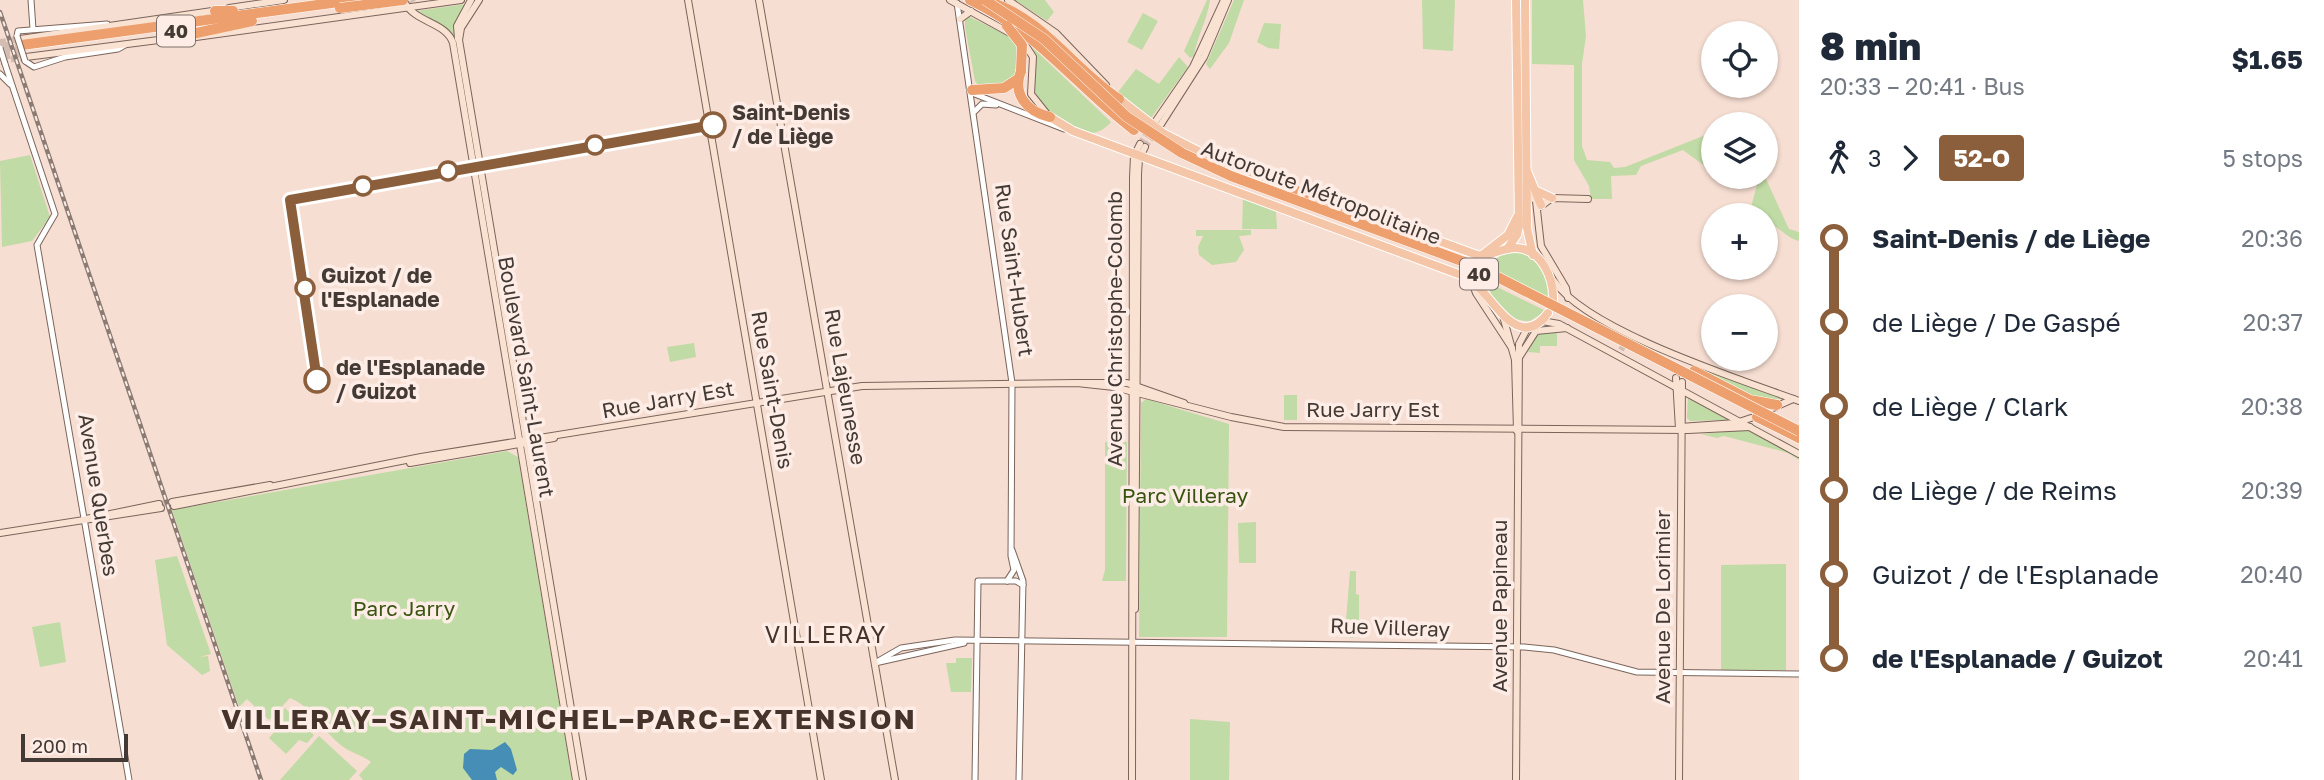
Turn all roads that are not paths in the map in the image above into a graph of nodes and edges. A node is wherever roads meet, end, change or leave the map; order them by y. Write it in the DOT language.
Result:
graph roads {
  1 [pos="31,0"];
  2 [pos="284,0"];
  3 [pos="354,0"];
  4 [pos="461,0"];
  5 [pos="471,0"];
  6 [pos="479,0"];
  7 [pos="759,0"];
  8 [pos="970,0"];
  9 [pos="1008,0"];
  10 [pos="1226,0"];
  11 [pos="1516,0"];
  12 [pos="1525,0"];
  13 [pos="955,1"];
  14 [pos="688,2"];
  15 [pos="986,3"];
  16 [pos="340,5"];
  17 [pos="404,5"];
  18 [pos="215,11"];
  19 [pos="272,11"];
  20 [pos="971,11"];
  21 [pos="960,19"];
  22 [pos="252,21"];
  23 [pos="117,24"];
  24 [pos="33,29"];
  25 [pos="173,37"];
  26 [pos="459,40"];
  27 [pos="128,44"];
  28 [pos="1027,44"];
  29 [pos="0,48"];
  30 [pos="22,48"];
  31 [pos="2,59"];
  32 [pos="0,73"];
  33 [pos="1018,79"];
  34 [pos="10,84"];
  35 [pos="972,92"];
  36 [pos="1119,99"];
  37 [pos="1011,108"];
  38 [pos="975,111"];
  39 [pos="1050,117"];
  40 [pos="1153,129"];
  41 [pos="1134,130"];
  42 [pos="1073,131"];
  43 [pos="1143,146"];
  44 [pos="1137,156"];
  45 [pos="1525,168"];
  46 [pos="1294,189"];
  47 [pos="1521,190"];
  48 [pos="1537,191"];
  49 [pos="1552,198"];
  50 [pos="1588,199"];
  51 [pos="1541,205"];
  52 [pos="1517,214"];
  53 [pos="1539,226"];
  54 [pos="1507,249"];
  55 [pos="1438,251"];
  56 [pos="1534,255"];
  57 [pos="1481,256"];
  58 [pos="1493,256"];
  59 [pos="1486,267"];
  60 [pos="1471,280"];
  61 [pos="1485,281"];
  62 [pos="1554,281"];
  63 [pos="1486,295"];
  64 [pos="1568,299"];
  65 [pos="1553,300"];
  66 [pos="1548,313"];
  67 [pos="1503,316"];
  68 [pos="1542,321"];
  69 [pos="1529,326"];
  70 [pos="1567,328"];
  71 [pos="1621,341"];
  72 [pos="1513,350"];
  73 [pos="1520,356"];
  74 [pos="1688,364"];
  75 [pos="1012,383"];
  76 [pos="1679,383"];
  77 [pos="1134,389"];
  78 [pos="828,390"];
  79 [pos="1796,400"];
  80 [pos="756,402"];
  81 [pos="1777,405"];
  82 [pos="1766,411"];
  83 [pos="1751,418"];
  84 [pos="1742,422"];
  85 [pos="1750,426"];
  86 [pos="1518,429"];
  87 [pos="1680,429"];
  88 [pos="1799,431"];
  89 [pos="1799,439"];
  90 [pos="523,442"];
  91 [pos="1799,454"];
  92 [pos="173,504"];
  93 [pos="160,506"];
  94 [pos="86,519"];
  95 [pos="0,533"];
  96 [pos="1012,547"];
  97 [pos="1007,581"];
  98 [pos="1023,585"];
  99 [pos="978,641"];
  100 [pos="1022,642"];
  101 [pos="1133,642"];
  102 [pos="1517,647"];
  103 [pos="875,663"];
  104 [pos="1680,674"];
  105 [pos="1799,674"];
  106 [pos="129,780"];
  107 [pos="576,780"];
  108 [pos="583,780"];
  109 [pos="821,780"];
  110 [pos="895,780"];
  111 [pos="975,780"];
  112 [pos="1019,780"];
  113 [pos="1132,780"];
  114 [pos="1516,780"];
  115 [pos="1679,780"];
  1 -- 24 [label="street"];
  2 -- 18 [label="main road"];
  3 -- 16 [label="highway, 40"];
  4 -- 17 [label="main road"];
  5 -- 26 [label="main road"];
  6 -- 26 [label="main road"];
  7 -- 78 [label="main road, Rue Lajeunesse"];
  8 -- 15 [label="highway, Autoroute Métropolitaine / 40"];
  9 -- 36 [label="main road"];
  10 -- 40 [label="main road"];
  11 -- 47 [label="main road"];
  12 -- 45 [label="main road"];
  13 -- 20 [label="main road"];
  13 -- 21 [label="street, Rue Saint-Hubert"];
  14 -- 80 [label="main road, Rue Saint-Denis"];
  15 -- 33 [label="highway, bridge"];
  15 -- 36 [label="highway, bridge"];
  15 -- 41 [label="highway, Autoroute Métropolitaine / 40, bridge"];
  15 -- 55 [label="highway, Autoroute Métropolitaine / 40, bridge"];
  16 -- 17 [label="highway, 40, bridge"];
  16 -- 19 [label="highway, 40"];
  16 -- 22 [label="highway, 40"];
  17 -- 25 [label="main road"];
  17 -- 90 [label="main road, Boulevard Saint-Laurent"];
  18 -- 19 [label="highway"];
  18 -- 23 [label="main road"];
  19 -- 30 [label="highway, 40"];
  20 -- 21 [label="main road"];
  20 -- 28 [label="main road"];
  21 -- 35 [label="street, Rue Saint-Hubert"];
  22 -- 25 [label="highway"];
  22 -- 30 [label="highway, 40"];
  23 -- 24 [label="street"];
  23 -- 30 [label="main road"];
  24 -- 30 [label="street"];
  25 -- 27 [label="main road"];
  26 -- 90 [label="main road, Boulevard Saint-Laurent"];
  27 -- 30 [label="main road"];
  27 -- 30 [label="street"];
  28 -- 39 [label="main road"];
  28 -- 41 [label="highway"];
  29 -- 31 [label="street, Avenue Querbes, bridge"];
  31 -- 32 [label="street"];
  31 -- 34 [label="street, Avenue Querbes"];
  32 -- 34 [label="street"];
  33 -- 35 [label="highway"];
  33 -- 39 [label="highway"];
  34 -- 94 [label="street, Avenue Querbes"];
  35 -- 37 [label="street"];
  35 -- 38 [label="street, Rue Saint-Hubert"];
  36 -- 40 [label="main road"];
  37 -- 38 [label="street"];
  37 -- 42 [label="street"];
  38 -- 75 [label="street, Rue Saint-Hubert"];
  39 -- 42 [label="main road"];
  40 -- 46 [label="main road"];
  41 -- 89 [label="highway, Autoroute Métropolitaine / 40"];
  42 -- 44 [label="main road"];
  43 -- 44 [label="main road, Avenue Christophe-Colomb"];
  44 -- 60 [label="main road"];
  44 -- 77 [label="main road, Avenue Christophe-Colomb"];
  45 -- 47 [label="main road"];
  45 -- 48 [label="main road"];
  46 -- 55 [label="highway, bridge"];
  46 -- 57 [label="main road"];
  47 -- 52 [label="main road"];
  47 -- 53 [label="main road"];
  47 -- 56 [label="main road"];
  48 -- 49 [label="main road"];
  48 -- 51 [label="main road"];
  49 -- 50 [label="main road"];
  49 -- 51 [label="main road"];
  51 -- 53 [label="main road"];
  52 -- 54 [label="main road"];
  52 -- 57 [label="main road"];
  53 -- 64 [label="main road"];
  54 -- 56 [label="main road"];
  54 -- 58 [label="main road"];
  55 -- 71 [label="highway, Autoroute Métropolitaine / 40, bridge"];
  56 -- 62 [label="main road"];
  57 -- 58 [label="main road"];
  58 -- 59 [label="main road"];
  60 -- 63 [label="main road"];
  60 -- 72 [label="main road"];
  61 -- 63 [label="main road"];
  62 -- 64 [label="main road"];
  62 -- 65 [label="main road"];
  63 -- 67 [label="main road"];
  64 -- 71 [label="main road"];
  66 -- 68 [label="main road"];
  67 -- 69 [label="main road"];
  67 -- 72 [label="main road, Avenue Papineau"];
  68 -- 69 [label="main road"];
  68 -- 70 [label="main road"];
  69 -- 73 [label="main road, Avenue Papineau"];
  70 -- 71 [label="main road"];
  70 -- 73 [label="main road"];
  71 -- 74 [label="main road"];
  71 -- 74 [label="highway, bridge"];
  71 -- 76 [label="main road"];
  71 -- 88 [label="highway, Autoroute Métropolitaine / 40, bridge"];
  72 -- 86 [label="main road, Avenue Papineau"];
  73 -- 86 [label="main road, Avenue Papineau"];
  74 -- 79 [label="main road"];
  74 -- 81 [label="highway"];
  75 -- 77 [label="main road, Rue Jarry Est"];
  75 -- 78 [label="main road, Rue Jarry Est"];
  75 -- 96 [label="street, Rue Saint-Hubert"];
  76 -- 84 [label="main road"];
  76 -- 87 [label="main road, Avenue De Lorimier"];
  77 -- 86 [label="main road, Rue Jarry Est"];
  77 -- 101 [label="main road, Avenue Christophe-Colomb"];
  78 -- 80 [label="main road, Rue Jarry Est"];
  78 -- 103 [label="main road, Rue Lajeunesse"];
  79 -- 81 [label="main road"];
  80 -- 90 [label="main road, Rue Jarry Est"];
  80 -- 109 [label="main road, Rue Saint-Denis"];
  81 -- 82 [label="main road"];
  83 -- 84 [label="main road"];
  84 -- 85 [label="main road"];
  84 -- 87 [label="main road"];
  85 -- 87 [label="main road"];
  85 -- 91 [label="main road"];
  86 -- 87 [label="main road, Rue Jarry Est"];
  86 -- 102 [label="main road, Avenue Papineau"];
  87 -- 104 [label="main road, Avenue De Lorimier"];
  90 -- 92 [label="main road, Rue Jarry Est"];
  90 -- 107 [label="main road, Boulevard Saint-Laurent"];
  90 -- 108 [label="main road, Boulevard Saint-Laurent"];
  93 -- 94 [label="main road"];
  94 -- 95 [label="main road"];
  94 -- 106 [label="street, Avenue Querbes"];
  96 -- 97 [label="street, Rue Saint-Hubert"];
  96 -- 98 [label="street, Rue Saint-Hubert"];
  97 -- 98 [label="street"];
  97 -- 99 [label="street"];
  98 -- 100 [label="street, Rue Saint-Hubert"];
  99 -- 100 [label="street, Rue Villeray"];
  99 -- 103 [label="street, Rue Villeray"];
  99 -- 111 [label="street"];
  100 -- 101 [label="street, Rue Villeray"];
  100 -- 112 [label="street, Rue Saint-Hubert"];
  101 -- 102 [label="street, Rue Villeray"];
  101 -- 113 [label="main road, Avenue Christophe-Colomb"];
  102 -- 104 [label="street, Rue Villeray"];
  102 -- 114 [label="main road, Avenue Papineau"];
  103 -- 110 [label="main road, Rue Lajeunesse"];
  104 -- 105 [label="street, Rue Villeray"];
  104 -- 115 [label="main road, Avenue De Lorimier"];
}
